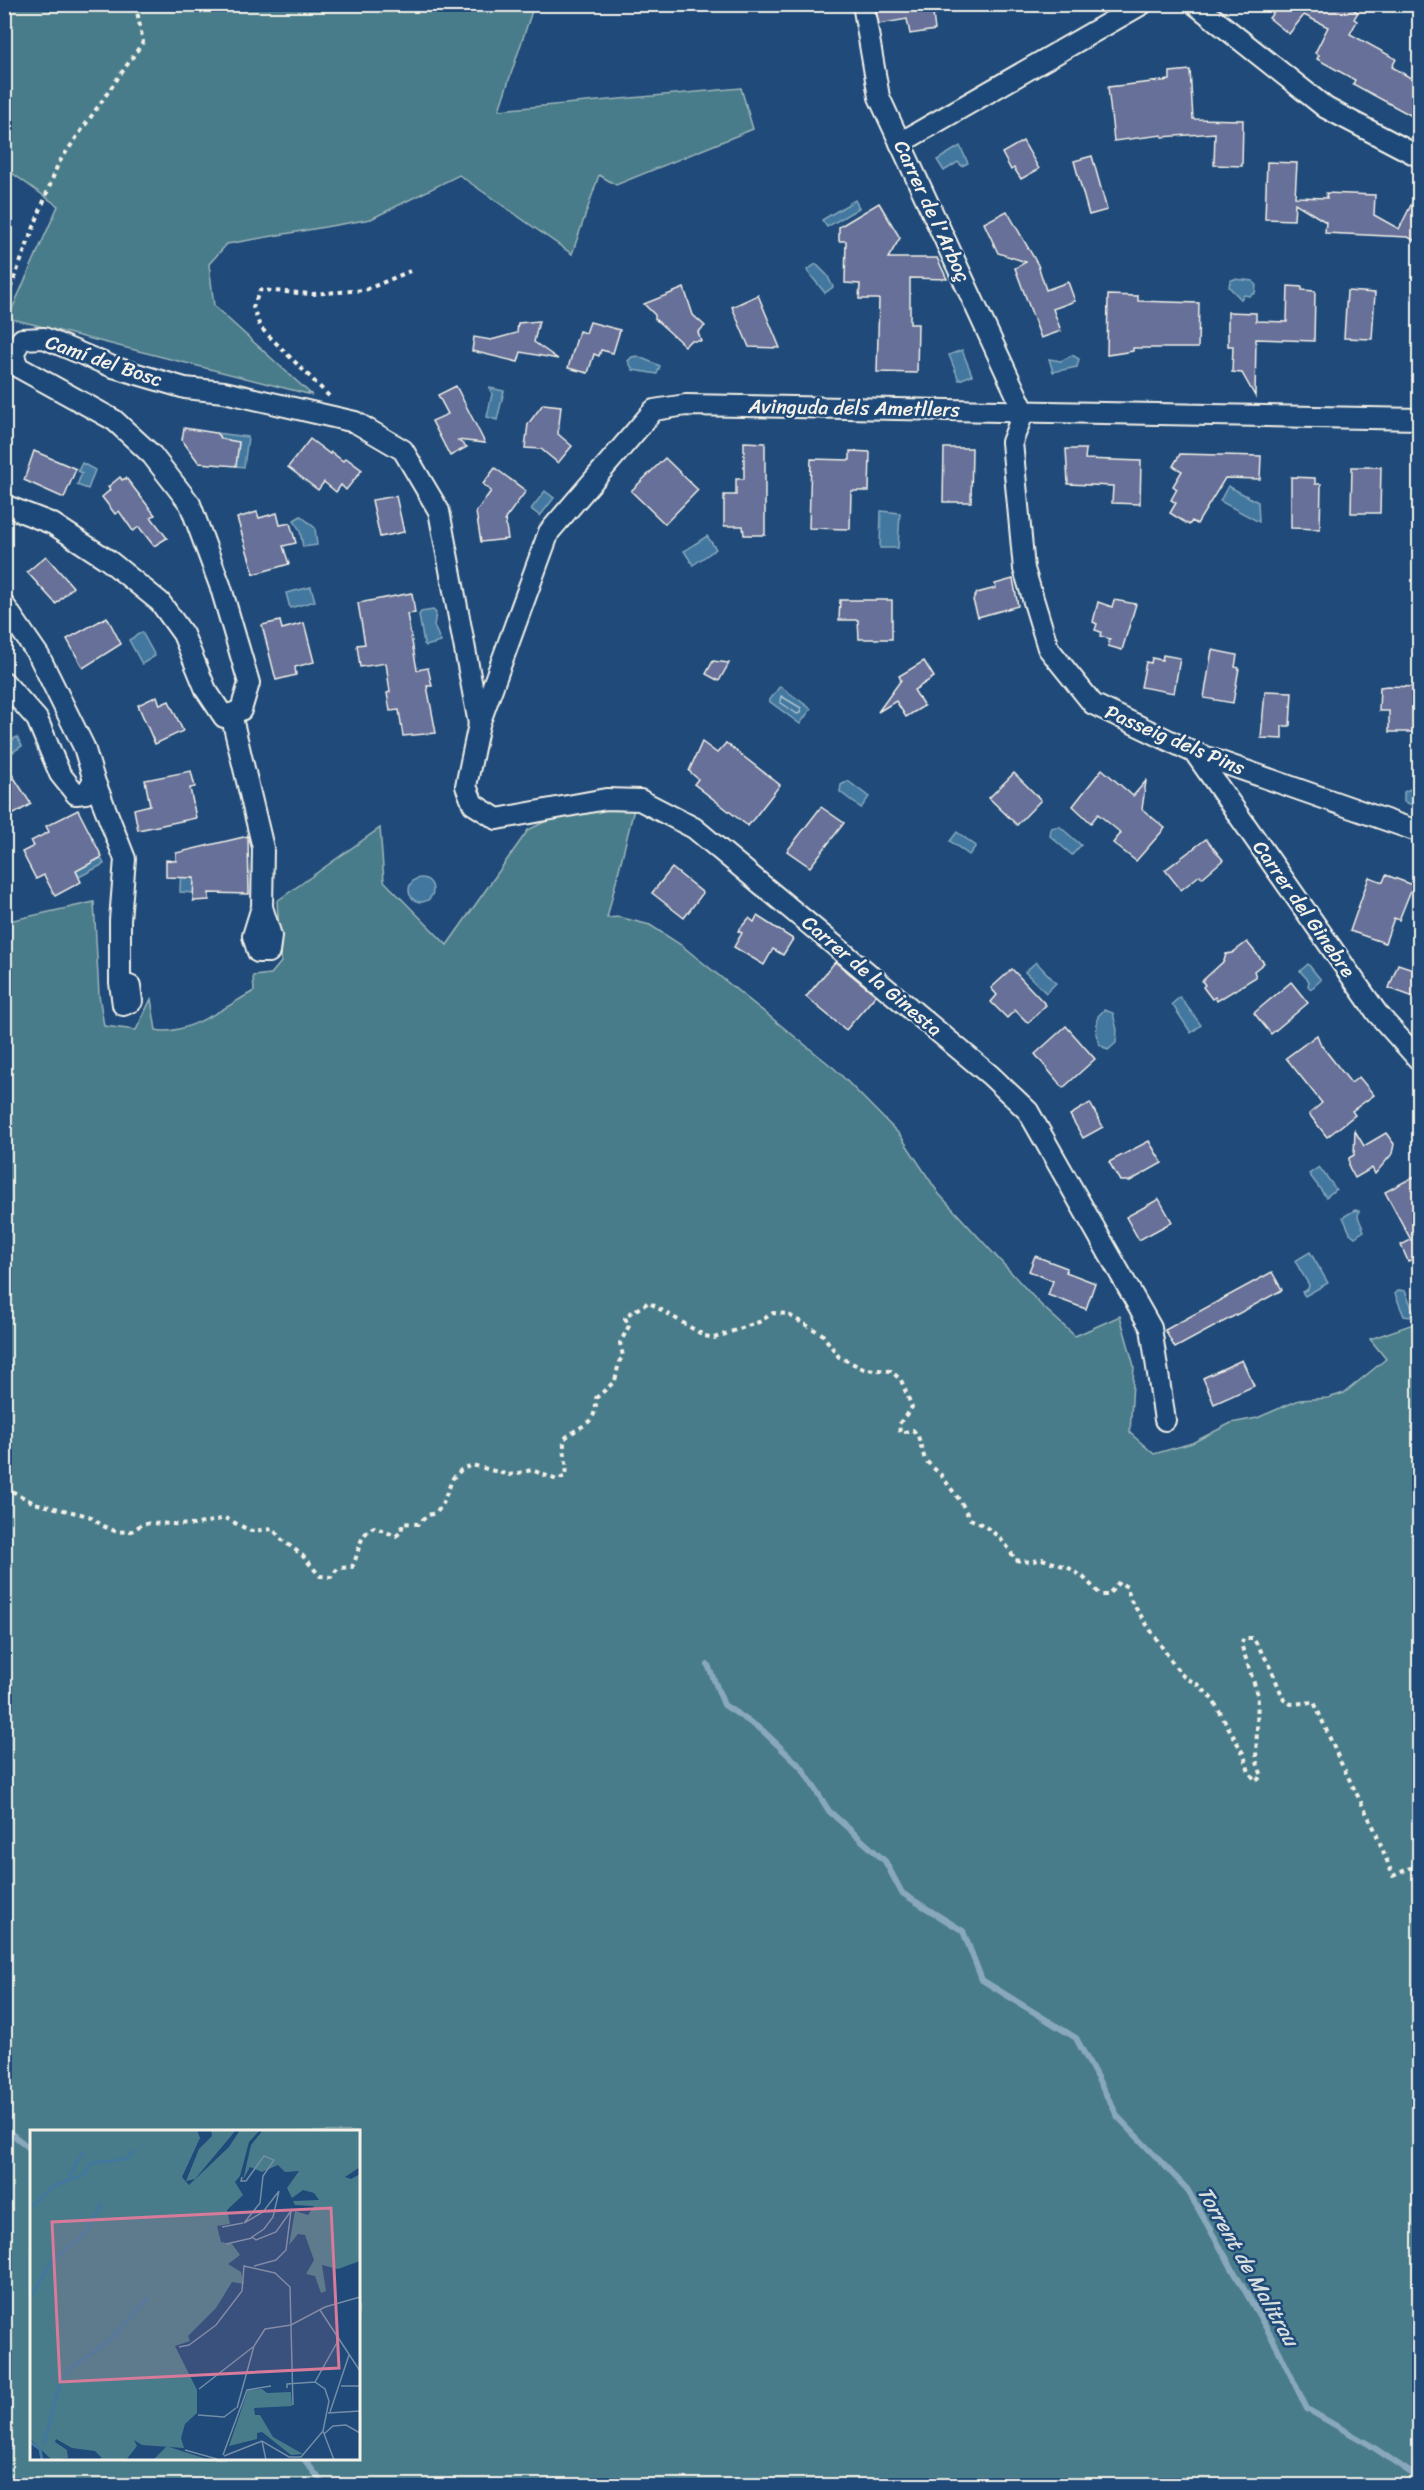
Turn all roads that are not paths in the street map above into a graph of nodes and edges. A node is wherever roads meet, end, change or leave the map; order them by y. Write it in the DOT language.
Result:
graph roads {
  1 [pos="863,4"];
  2 [pos="1142,4"];
  3 [pos="1195,4"];
  4 [pos="900,143"];
  5 [pos="1419,157"];
  6 [pos="1024,411"];
  7 [pos="1419,419"];
  8 [pos="4,505"];
  9 [pos="4,605"];
  10 [pos="466,655"];
  11 [pos="502,660"];
  12 [pos="4,682"];
  13 [pos="231,714"];
  14 [pos="480,724"];
  15 [pos="1196,753"];
  16 [pos="94,780"];
  17 [pos="1419,832"];
  18 [pos="262,907"];
  19 [pos="120,983"];
  20 [pos="1419,1061"];
  21 [pos="1165,1420"];
  1 -- 4 [label="street, Carrer de l'Arboç"];
  2 -- 4 [label="street"];
  3 -- 5 [label="street"];
  4 -- 6 [label="street, Carrer de l'Arboç"];
  6 -- 7 [label="street, Avinguda dels Ametllers"];
  6 -- 11 [label="street, Avinguda dels Ametllers"];
  6 -- 15 [label="street, Passeig dels Pins"];
  8 -- 13 [label="street"];
  9 -- 16 [label="street"];
  10 -- 11 [label="street"];
  10 -- 13 [label="street, Camí del Bosc"];
  10 -- 14 [label="street, Camí del Bosc"];
  11 -- 14 [label="street, Avinguda dels Ametllers"];
  12 -- 16 [label="street"];
  13 -- 18 [label="street"];
  14 -- 21 [label="street, Carrer de la Ginesta"];
  15 -- 17 [label="street, Passeig dels Pins"];
  15 -- 20 [label="street, Carrer del Ginebre"];
  16 -- 19 [label="street"];
}
